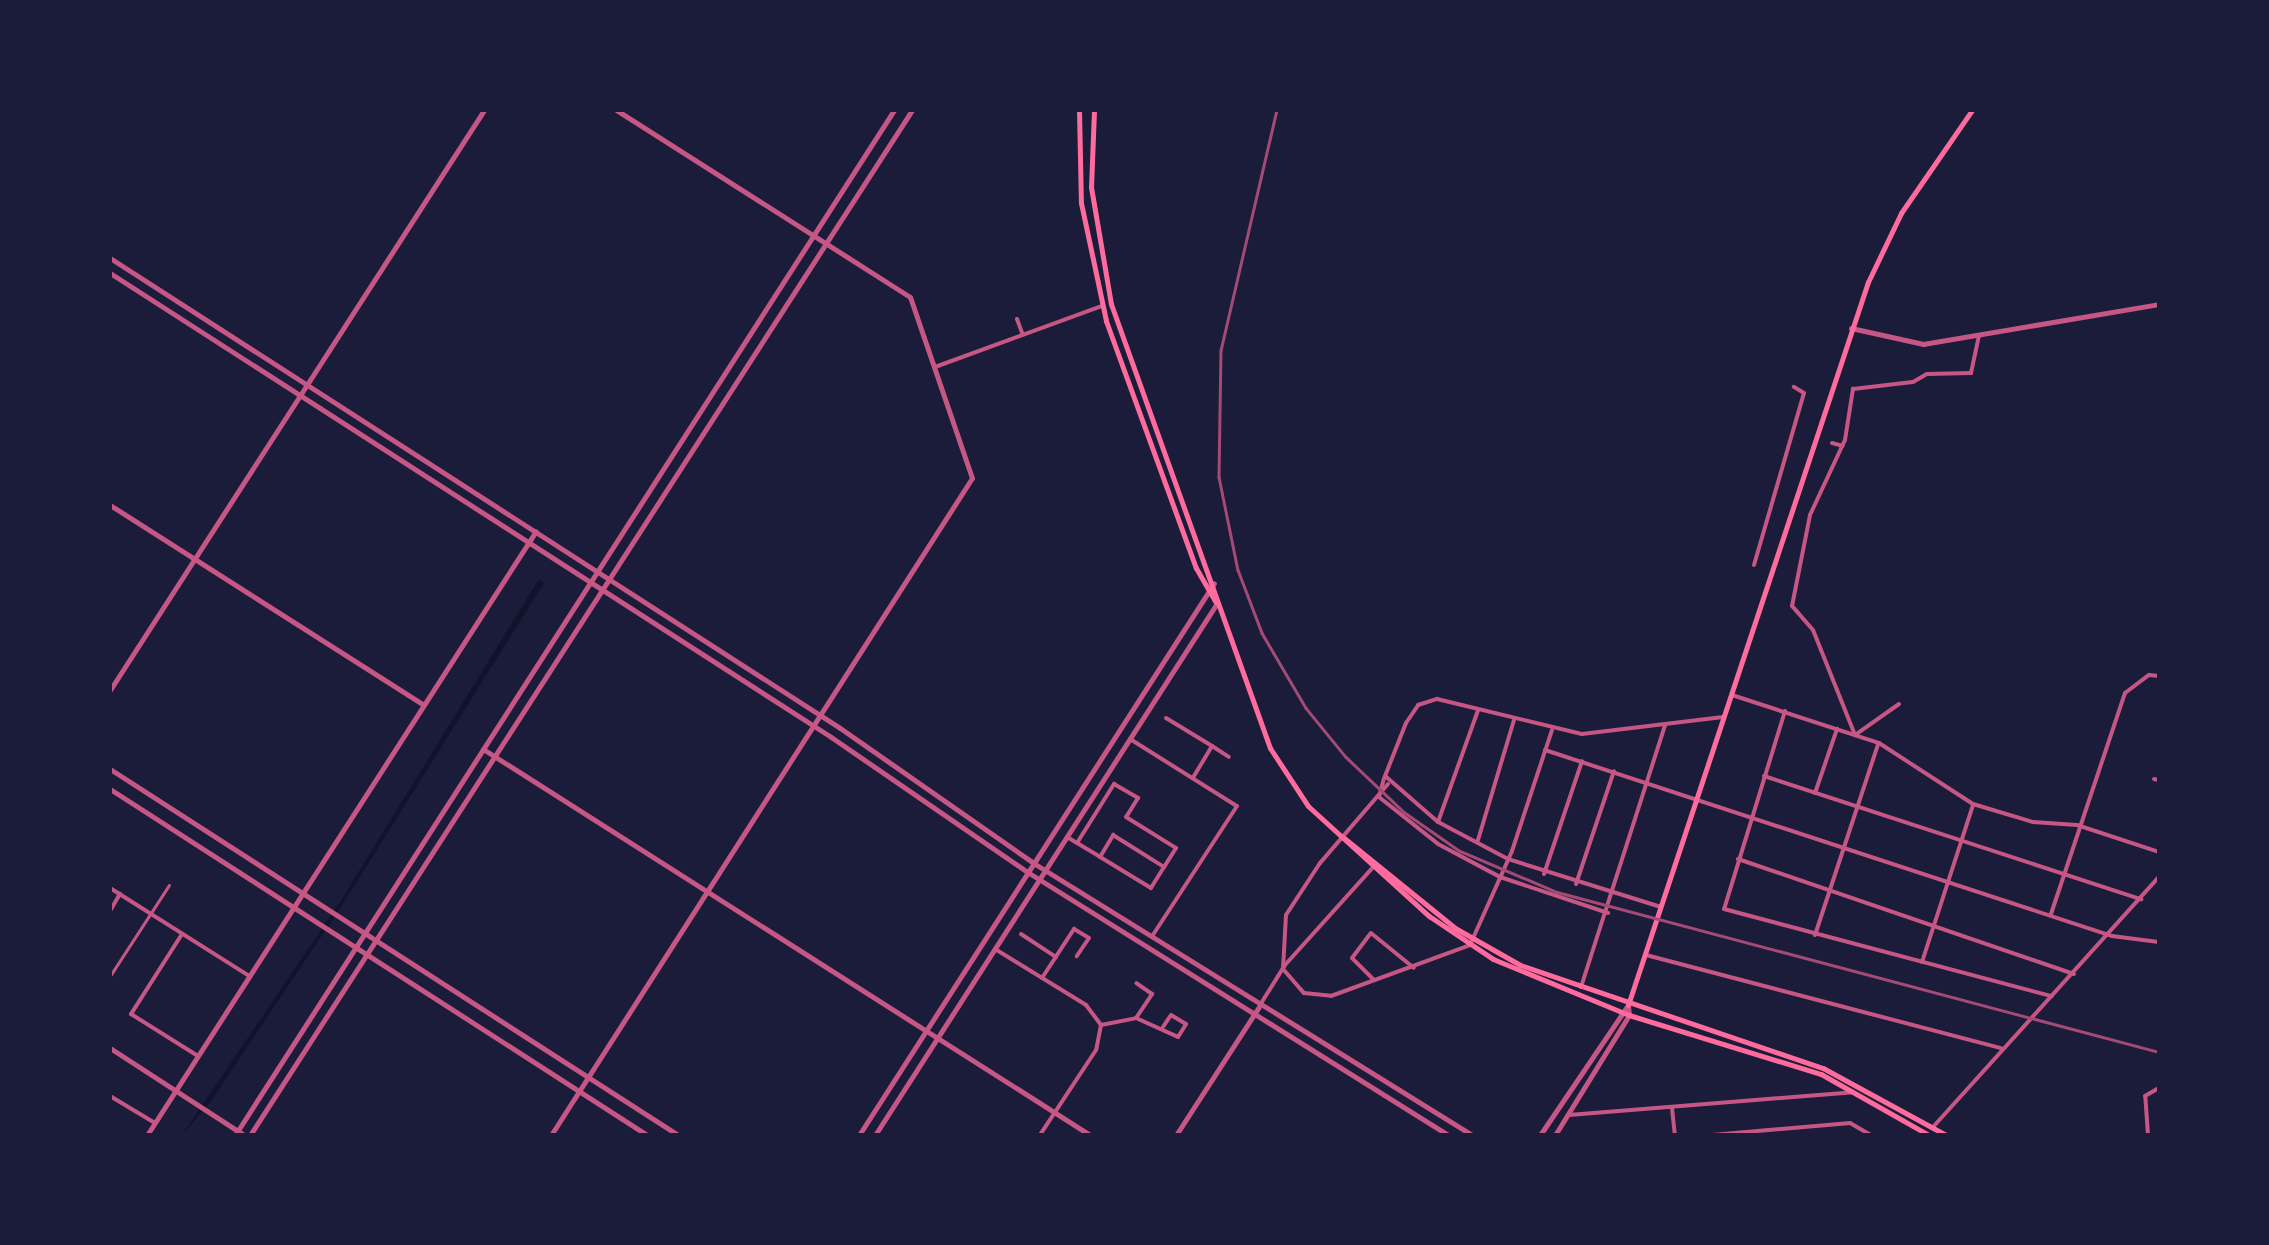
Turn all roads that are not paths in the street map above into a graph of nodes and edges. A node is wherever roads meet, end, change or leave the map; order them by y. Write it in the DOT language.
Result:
graph roads {
  1 [pos="484,110"];
  2 [pos="616,110"];
  3 [pos="894,110"];
  4 [pos="912,110"];
  5 [pos="1080,110"];
  6 [pos="1094,110"];
  7 [pos="1972,110"];
  8 [pos="813,236"];
  9 [pos="826,244"];
  10 [pos="110,258"];
  11 [pos="110,273"];
  12 [pos="2159,304"];
  13 [pos="1102,306"];
  14 [pos="1017,318"];
  15 [pos="1851,328"];
  16 [pos="1023,334"];
  17 [pos="1979,336"];
  18 [pos="935,367"];
  19 [pos="307,384"];
  20 [pos="1794,387"];
  21 [pos="298,394"];
  22 [pos="1832,443"];
  23 [pos="1843,446"];
  24 [pos="110,505"];
  25 [pos="536,531"];
  26 [pos="528,543"];
  27 [pos="194,559"];
  28 [pos="1754,565"];
  29 [pos="596,574"];
  30 [pos="608,581"];
  31 [pos="590,583"];
  32 [pos="1214,583"];
  33 [pos="602,591"];
  34 [pos="1206,594"];
  35 [pos="1216,603"];
  36 [pos="2159,676"];
  37 [pos="110,690"];
  38 [pos="1732,695"];
  39 [pos="1899,704"];
  40 [pos="424,705"];
  41 [pos="1478,710"];
  42 [pos="1785,711"];
  43 [pos="819,714"];
  44 [pos="1725,717"];
  45 [pos="1166,718"];
  46 [pos="1514,720"];
  47 [pos="1665,725"];
  48 [pos="813,726"];
  49 [pos="1837,728"];
  50 [pos="1552,730"];
  51 [pos="1856,735"];
  52 [pos="1130,739"];
  53 [pos="1878,742"];
  54 [pos="1212,746"];
  55 [pos="484,748"];
  56 [pos="1545,750"];
  57 [pos="495,756"];
  58 [pos="1229,757"];
  59 [pos="1582,761"];
  60 [pos="110,769"];
  61 [pos="1614,771"];
  62 [pos="1385,776"];
  63 [pos="1764,776"];
  64 [pos="1193,778"];
  65 [pos="1648,781"];
  66 [pos="1390,783"];
  67 [pos="110,789"];
  68 [pos="1815,793"];
  69 [pos="1378,796"];
  70 [pos="1698,796"];
  71 [pos="1973,804"];
  72 [pos="1857,808"];
  73 [pos="1751,814"];
  74 [pos="1438,822"];
  75 [pos="2077,825"];
  76 [pos="1067,837"];
  77 [pos="1341,837"];
  78 [pos="1478,842"];
  79 [pos="1961,842"];
  80 [pos="1077,843"];
  81 [pos="1844,846"];
  82 [pos="2159,852"];
  83 [pos="1100,857"];
  84 [pos="1508,859"];
  85 [pos="1738,859"];
  86 [pos="1035,864"];
  87 [pos="1375,865"];
  88 [pos="1164,867"];
  89 [pos="1045,871"];
  90 [pos="1029,873"];
  91 [pos="1544,874"];
  92 [pos="2064,874"];
  93 [pos="1500,877"];
  94 [pos="2159,877"];
  95 [pos="1040,880"];
  96 [pos="1948,881"];
  97 [pos="1576,884"];
  98 [pos="169,885"];
  99 [pos="110,888"];
  100 [pos="1830,889"];
  101 [pos="708,892"];
  102 [pos="120,894"];
  103 [pos="302,894"];
  104 [pos="1612,894"];
  105 [pos="2141,899"];
  106 [pos="293,908"];
  107 [pos="1661,908"];
  108 [pos="110,911"];
  109 [pos="1608,913"];
  110 [pos="151,914"];
  111 [pos="2051,914"];
  112 [pos="1934,925"];
  113 [pos="365,933"];
  114 [pos="182,934"];
  115 [pos="1021,934"];
  116 [pos="1815,935"];
  117 [pos="2112,936"];
  118 [pos="1151,938"];
  119 [pos="376,940"];
  120 [pos="1472,942"];
  121 [pos="2159,942"];
  122 [pos="355,948"];
  123 [pos="995,950"];
  124 [pos="366,955"];
  125 [pos="1646,955"];
  126 [pos="1056,956"];
  127 [pos="1077,956"];
  128 [pos="1922,962"];
  129 [pos="1414,968"];
  130 [pos="1283,970"];
  131 [pos="2074,974"];
  132 [pos="110,976"];
  133 [pos="249,976"];
  134 [pos="1042,978"];
  135 [pos="1376,982"];
  136 [pos="1136,983"];
  137 [pos="1581,988"];
  138 [pos="2052,996"];
  139 [pos="1260,1005"];
  140 [pos="1628,1005"];
  141 [pos="1621,1011"];
  142 [pos="1254,1013"];
  143 [pos="1630,1015"];
  144 [pos="1136,1018"];
  145 [pos="1101,1025"];
  146 [pos="1162,1027"];
  147 [pos="926,1031"];
  148 [pos="938,1038"];
  149 [pos="110,1048"];
  150 [pos="2001,1048"];
  151 [pos="198,1056"];
  152 [pos="588,1077"];
  153 [pos="2159,1088"];
  154 [pos="176,1090"];
  155 [pos="579,1092"];
  156 [pos="1855,1092"];
  157 [pos="110,1096"];
  158 [pos="1672,1108"];
  159 [pos="1056,1113"];
  160 [pos="1569,1114"];
  161 [pos="155,1123"];
  162 [pos="1823,1125"];
  163 [pos="1933,1127"];
  164 [pos="1461,1128"];
  165 [pos="1779,1132"];
  166 [pos="242,1134"];
  167 [pos="147,1135"];
  168 [pos="551,1135"];
  169 [pos="646,1135"];
  170 [pos="678,1135"];
  171 [pos="859,1135"];
  172 [pos="875,1135"];
  173 [pos="1040,1135"];
  174 [pos="1090,1135"];
  175 [pos="1176,1135"];
  176 [pos="1448,1135"];
  177 [pos="1456,1135"];
  178 [pos="1472,1135"];
  179 [pos="1540,1135"];
  180 [pos="1555,1135"];
  181 [pos="1675,1135"];
  182 [pos="1717,1135"];
  183 [pos="1824,1135"];
  184 [pos="1872,1135"];
  185 [pos="1929,1135"];
  186 [pos="1946,1135"];
  187 [pos="2148,1135"];
  1 -- 19 [label="street"];
  2 -- 8 [label="street"];
  3 -- 8 [label="street"];
  4 -- 9 [label="street"];
  5 -- 13 [label="main road"];
  6 -- 32 [label="main road"];
  7 -- 15 [label="main road"];
  8 -- 9 [label="street"];
  8 -- 29 [label="street"];
  9 -- 18 [label="street"];
  9 -- 30 [label="street"];
  10 -- 19 [label="street"];
  11 -- 21 [label="street"];
  12 -- 17 [label="street"];
  13 -- 16 [label="street"];
  13 -- 34 [label="main road"];
  14 -- 16 [label="street"];
  15 -- 17 [label="street"];
  15 -- 38 [label="main road"];
  16 -- 18 [label="street"];
  17 -- 23 [label="street"];
  18 -- 43 [label="street"];
  19 -- 21 [label="street"];
  19 -- 25 [label="street"];
  20 -- 28 [label="street"];
  21 -- 26 [label="street"];
  21 -- 27 [label="street"];
  22 -- 23 [label="street"];
  23 -- 51 [label="street"];
  24 -- 27 [label="street"];
  25 -- 26 [label="street"];
  25 -- 29 [label="street"];
  26 -- 31 [label="street"];
  26 -- 40 [label="street"];
  27 -- 37 [label="street"];
  27 -- 40 [label="street"];
  29 -- 30 [label="street"];
  29 -- 31 [label="street"];
  30 -- 33 [label="street"];
  30 -- 43 [label="street"];
  31 -- 33 [label="street"];
  31 -- 55 [label="street"];
  32 -- 34 [label="street"];
  32 -- 35 [label="main road"];
  33 -- 48 [label="street"];
  33 -- 57 [label="street"];
  34 -- 35 [label="main road"];
  34 -- 86 [label="street"];
  35 -- 52 [label="street"];
  35 -- 77 [label="main road"];
  36 -- 75 [label="street"];
  38 -- 42 [label="street"];
  38 -- 44 [label="main road"];
  39 -- 51 [label="street"];
  40 -- 103 [label="street"];
  41 -- 46 [label="street"];
  41 -- 62 [label="street"];
  41 -- 74 [label="street"];
  42 -- 49 [label="street"];
  42 -- 63 [label="street"];
  43 -- 48 [label="street"];
  43 -- 86 [label="street"];
  44 -- 47 [label="street"];
  44 -- 70 [label="main road"];
  45 -- 54 [label="street"];
  46 -- 50 [label="street"];
  46 -- 78 [label="street"];
  47 -- 50 [label="street"];
  47 -- 65 [label="street"];
  48 -- 90 [label="street"];
  48 -- 101 [label="street"];
  49 -- 51 [label="street"];
  49 -- 68 [label="street"];
  50 -- 56 [label="street"];
  51 -- 53 [label="street"];
  52 -- 64 [label="street"];
  52 -- 76 [label="street"];
  53 -- 71 [label="street"];
  53 -- 72 [label="street"];
  54 -- 58 [label="street"];
  54 -- 64 [label="street"];
  55 -- 57 [label="street"];
  55 -- 113 [label="street"];
  56 -- 59 [label="street"];
  56 -- 84 [label="street"];
  57 -- 101 [label="street"];
  57 -- 119 [label="street"];
  59 -- 61 [label="street"];
  59 -- 91 [label="street"];
  60 -- 103 [label="street"];
  61 -- 65 [label="street"];
  61 -- 97 [label="street"];
  62 -- 66 [label="street"];
  62 -- 69 [label="street"];
  63 -- 68 [label="street"];
  63 -- 73 [label="street"];
  64 -- 118 [label="street"];
  65 -- 70 [label="street"];
  65 -- 104 [label="street"];
  66 -- 69 [label="street"];
  66 -- 74 [label="street"];
  67 -- 106 [label="street"];
  68 -- 72 [label="street"];
  69 -- 77 [label="street"];
  69 -- 93 [label="street"];
  70 -- 73 [label="street"];
  70 -- 107 [label="main road"];
  71 -- 75 [label="street"];
  71 -- 79 [label="street"];
  72 -- 79 [label="street"];
  72 -- 81 [label="street"];
  73 -- 81 [label="street"];
  73 -- 85 [label="street"];
  74 -- 78 [label="street"];
  75 -- 82 [label="street"];
  75 -- 92 [label="street"];
  76 -- 80 [label="street"];
  76 -- 89 [label="street"];
  77 -- 87 [label="main road"];
  77 -- 130 [label="street"];
  78 -- 84 [label="street"];
  79 -- 92 [label="street"];
  79 -- 96 [label="street"];
  80 -- 83 [label="street"];
  80 -- 88 [label="street"];
  81 -- 96 [label="street"];
  81 -- 100 [label="street"];
  83 -- 88 [label="street"];
  83 -- 88 [label="street"];
  84 -- 91 [label="street"];
  84 -- 93 [label="street"];
  85 -- 100 [label="street"];
  85 -- 116 [label="street"];
  86 -- 89 [label="street"];
  86 -- 90 [label="street"];
  87 -- 120 [label="main road"];
  87 -- 130 [label="street"];
  89 -- 95 [label="street"];
  89 -- 118 [label="street"];
  90 -- 95 [label="street"];
  90 -- 147 [label="street"];
  91 -- 97 [label="street"];
  92 -- 105 [label="street"];
  92 -- 111 [label="street"];
  93 -- 109 [label="street"];
  93 -- 120 [label="street"];
  94 -- 105 [label="street"];
  95 -- 123 [label="street"];
  95 -- 142 [label="street"];
  96 -- 111 [label="street"];
  96 -- 112 [label="street"];
  97 -- 104 [label="street"];
  98 -- 110 [label="street"];
  99 -- 102 [label="street"];
  100 -- 112 [label="street"];
  100 -- 116 [label="street"];
  101 -- 147 [label="street"];
  101 -- 152 [label="street"];
  102 -- 108 [label="street"];
  102 -- 110 [label="street"];
  103 -- 106 [label="street"];
  103 -- 113 [label="street"];
  104 -- 107 [label="street"];
  104 -- 109 [label="street"];
  105 -- 117 [label="street"];
  106 -- 122 [label="street"];
  106 -- 133 [label="street"];
  107 -- 125 [label="main road"];
  109 -- 137 [label="street"];
  110 -- 114 [label="street"];
  110 -- 132 [label="street"];
  111 -- 117 [label="street"];
  112 -- 128 [label="street"];
  112 -- 131 [label="street"];
  113 -- 119 [label="street"];
  113 -- 122 [label="street"];
  114 -- 133 [label="street"];
  114 -- 151 [label="street"];
  115 -- 126 [label="street"];
  116 -- 128 [label="street"];
  117 -- 121 [label="street"];
  117 -- 131 [label="street"];
  118 -- 139 [label="street"];
  119 -- 124 [label="street"];
  119 -- 152 [label="street"];
  120 -- 129 [label="street"];
  120 -- 137 [label="main road"];
  120 -- 141 [label="main road"];
  122 -- 124 [label="street"];
  122 -- 166 [label="street"];
  123 -- 134 [label="street"];
  123 -- 148 [label="street"];
  124 -- 155 [label="street"];
  124 -- 166 [label="street"];
  125 -- 140 [label="main road"];
  125 -- 150 [label="street"];
  126 -- 127 [label="street"];
  126 -- 134 [label="street"];
  128 -- 138 [label="street"];
  129 -- 135 [label="street"];
  129 -- 135 [label="street"];
  130 -- 135 [label="street"];
  130 -- 139 [label="street"];
  131 -- 138 [label="street"];
  133 -- 151 [label="street"];
  134 -- 145 [label="street"];
  136 -- 144 [label="street"];
  137 -- 140 [label="main road"];
  138 -- 150 [label="street"];
  139 -- 142 [label="street"];
  139 -- 164 [label="street"];
  140 -- 141 [label="street"];
  140 -- 143 [label="street"];
  140 -- 163 [label="main road"];
  141 -- 143 [label="main road"];
  141 -- 179 [label="street"];
  142 -- 175 [label="street"];
  142 -- 176 [label="street"];
  143 -- 156 [label="main road"];
  143 -- 160 [label="street"];
  144 -- 145 [label="street"];
  144 -- 146 [label="street"];
  145 -- 159 [label="street"];
  146 -- 146 [label="street"];
  147 -- 148 [label="street"];
  147 -- 171 [label="street"];
  148 -- 159 [label="street"];
  148 -- 172 [label="street"];
  149 -- 154 [label="street"];
  150 -- 163 [label="street"];
  151 -- 154 [label="street"];
  152 -- 155 [label="street"];
  152 -- 170 [label="street"];
  153 -- 187 [label="street"];
  154 -- 161 [label="street"];
  154 -- 166 [label="street"];
  155 -- 168 [label="street"];
  155 -- 169 [label="street"];
  156 -- 158 [label="street"];
  156 -- 185 [label="main road"];
  157 -- 161 [label="street"];
  158 -- 160 [label="street"];
  158 -- 181 [label="street"];
  159 -- 173 [label="street"];
  159 -- 174 [label="street"];
  160 -- 180 [label="street"];
  161 -- 167 [label="street"];
  162 -- 165 [label="street"];
  162 -- 183 [label="street"];
  162 -- 184 [label="street"];
  163 -- 185 [label="street"];
  163 -- 186 [label="main road"];
  164 -- 177 [label="street"];
  164 -- 178 [label="street"];
  165 -- 182 [label="street"];
}
